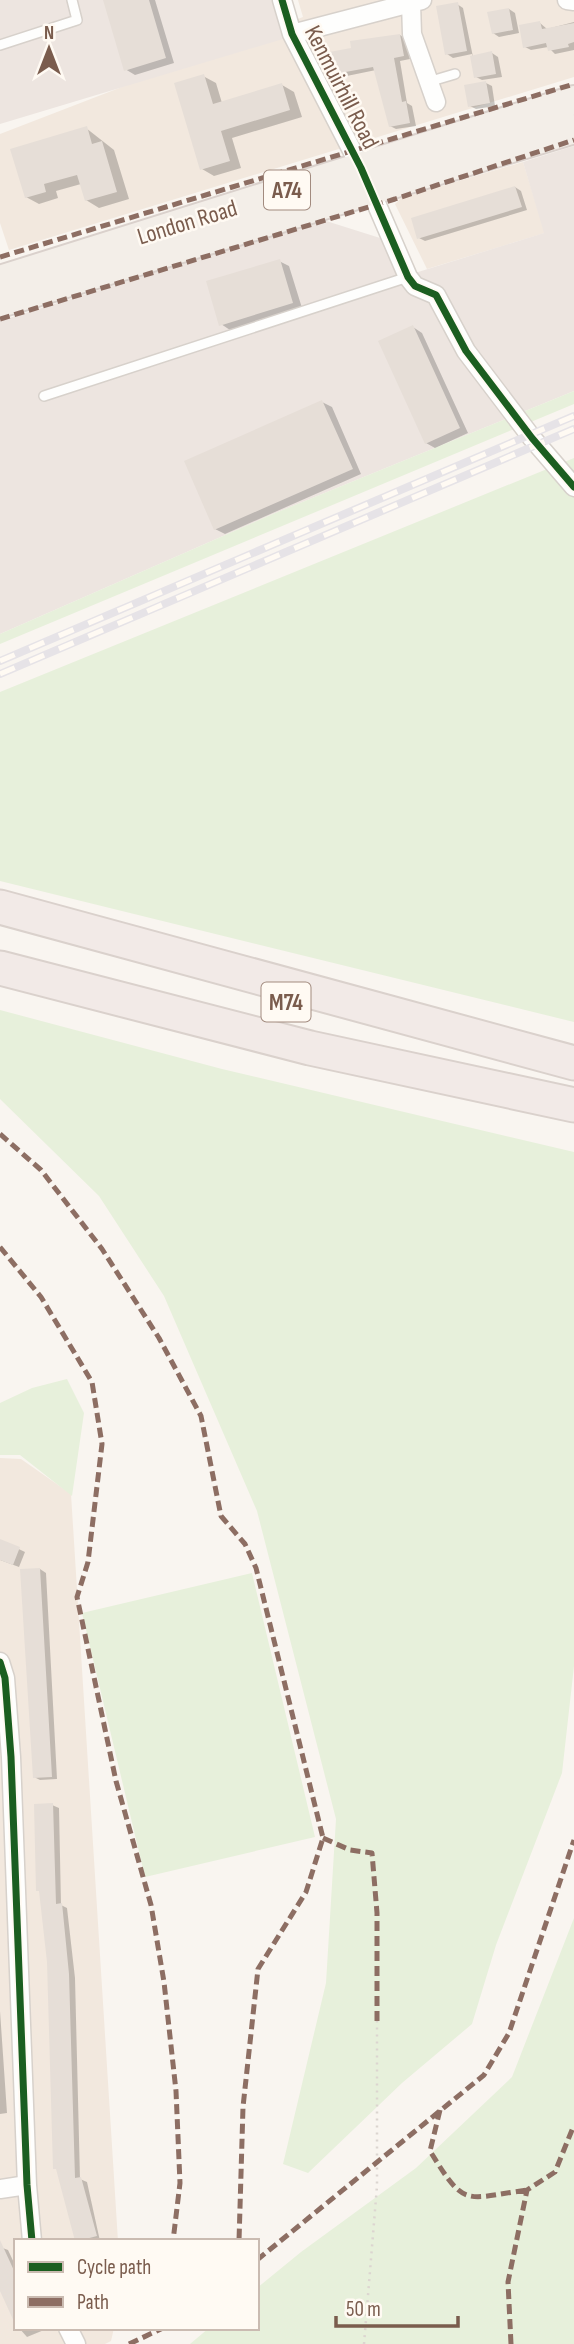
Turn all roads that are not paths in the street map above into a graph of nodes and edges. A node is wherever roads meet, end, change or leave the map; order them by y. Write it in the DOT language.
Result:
graph roads {
  1 [pos="72,0"];
  2 [pos="282,0"];
  3 [pos="567,0"];
  4 [pos="417,1"];
  5 [pos="574,1"];
  6 [pos="292,34"];
  7 [pos="0,45"];
  8 [pos="455,74"];
  9 [pos="428,82"];
  10 [pos="574,100"];
  11 [pos="436,102"];
  12 [pos="574,129"];
  13 [pos="366,178"];
  14 [pos="408,277"];
  15 [pos="0,279"];
  16 [pos="0,303"];
  17 [pos="44,396"];
  18 [pos="574,487"];
  19 [pos="0,907"];
  20 [pos="0,928"];
  21 [pos="0,968"];
  22 [pos="574,1065"];
  23 [pos="574,1105"];
  24 [pos="0,1662"];
  25 [pos="5,1757"];
  26 [pos="8,1920"];
  27 [pos="26,2185"];
  28 [pos="0,2189"];
  29 [pos="32,2239"];
  1 -- 7 [label="lane"];
  2 -- 6 [label="street, Kenmuirhill Road"];
  3 -- 5 [label="street"];
  4 -- 6 [label="street"];
  4 -- 9 [label="street"];
  6 -- 13 [label="street, Kenmuirhill Road"];
  8 -- 9 [label="lane"];
  9 -- 11 [label="street"];
  10 -- 13 [label="main road, London Road / A74"];
  12 -- 13 [label="main road, London Road / A74"];
  13 -- 14 [label="street, Kenmuirhill Road"];
  13 -- 15 [label="main road, London Road / A74"];
  13 -- 16 [label="main road, London Road / A74"];
  14 -- 17 [label="lane"];
  14 -- 18 [label="street"];
  19 -- 22 [label="highway"];
  20 -- 22 [label="highway, M74"];
  21 -- 23 [label="highway, M74"];
  24 -- 25 [label="street"];
  25 -- 26 [label="street"];
  26 -- 27 [label="street"];
  27 -- 28 [label="street"];
  27 -- 29 [label="street"];
}
